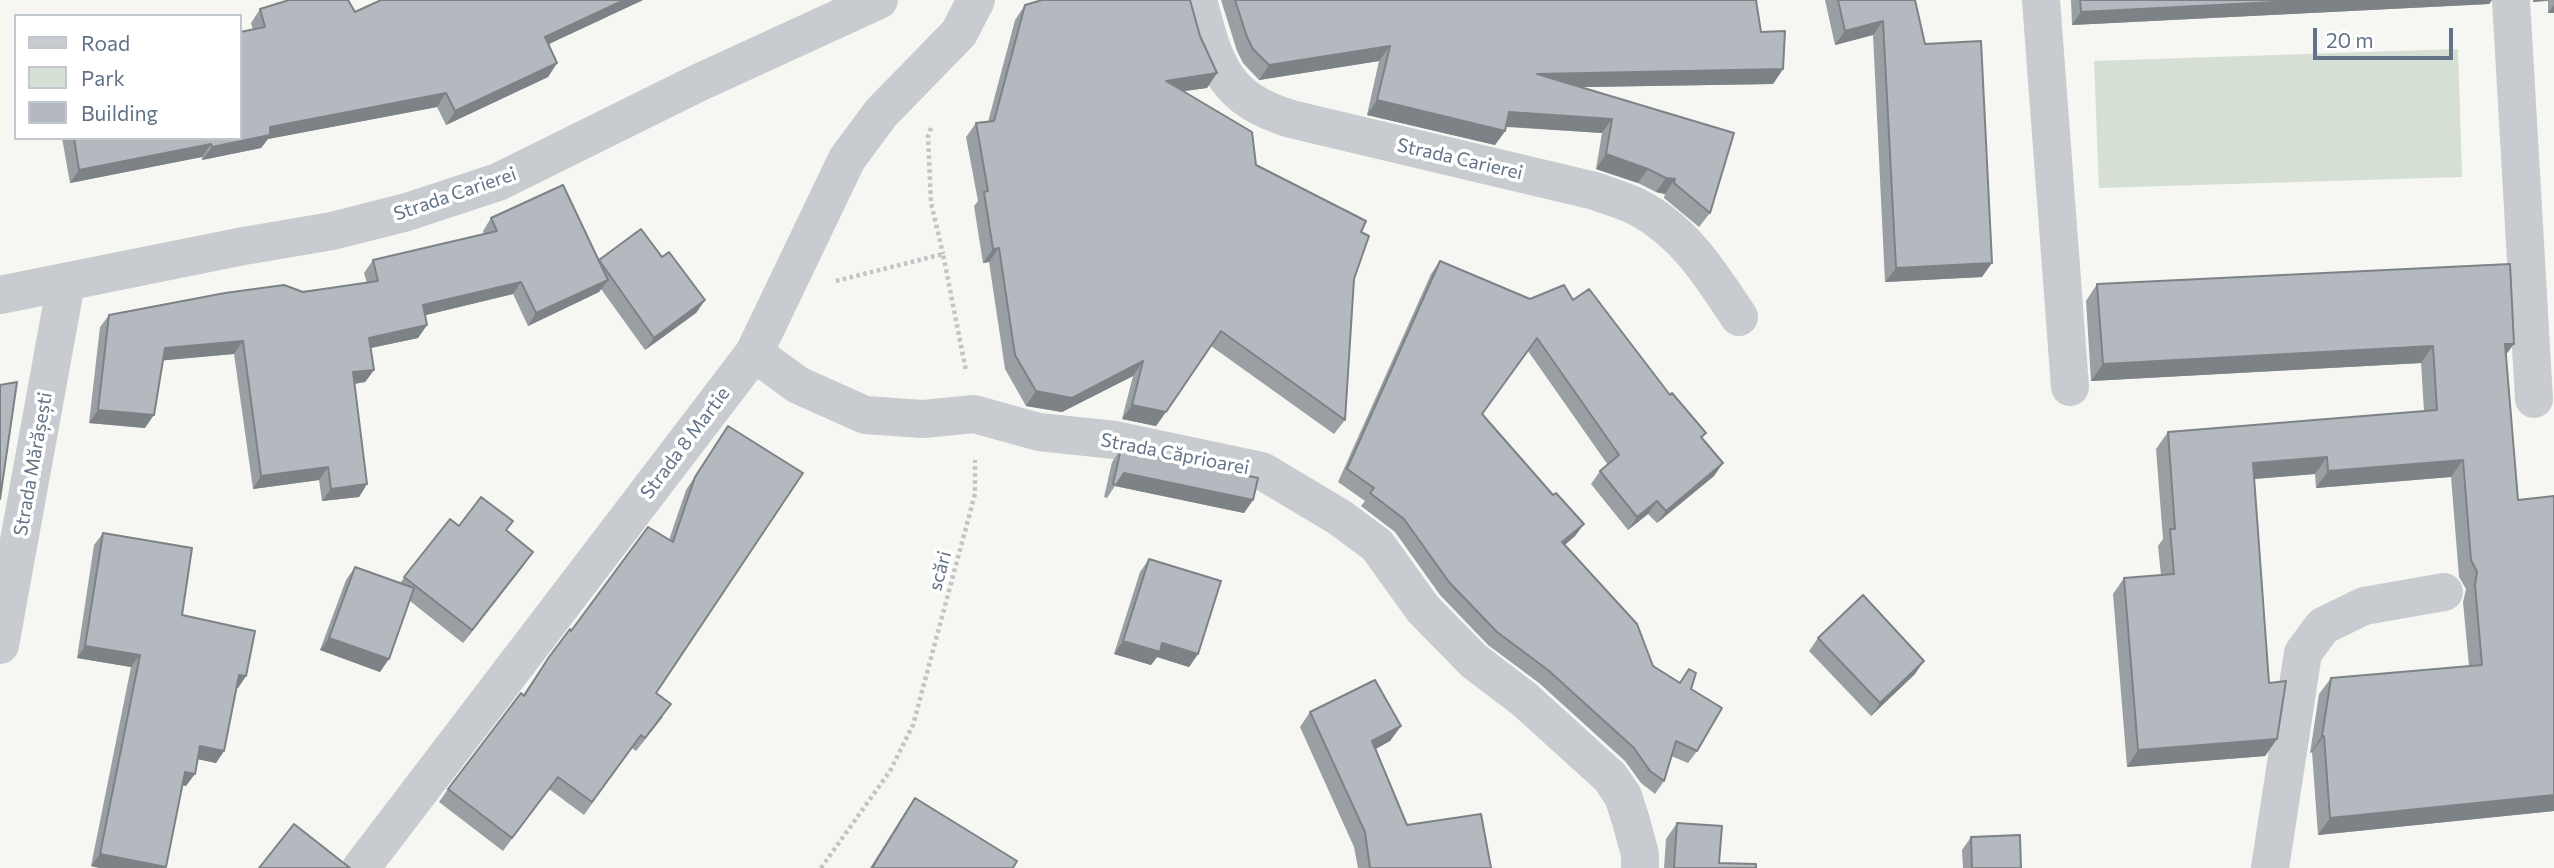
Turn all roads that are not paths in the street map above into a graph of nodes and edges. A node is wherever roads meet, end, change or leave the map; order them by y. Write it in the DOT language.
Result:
graph roads {
  1 [pos="879,0"];
  2 [pos="975,0"];
  3 [pos="1198,0"];
  4 [pos="2041,0"];
  5 [pos="2511,0"];
  6 [pos="66,283"];
  7 [pos="0,295"];
  8 [pos="1739,317"];
  9 [pos="754,352"];
  10 [pos="2070,387"];
  11 [pos="2533,399"];
  12 [pos="2444,592"];
  13 [pos="0,645"];
  14 [pos="361,868"];
  15 [pos="1640,868"];
  16 [pos="2270,868"];
  1 -- 6 [label="street, Strada Carierei"];
  2 -- 9 [label="street, Strada 8 Martie"];
  3 -- 8 [label="street, Strada Carierei"];
  4 -- 10 [label="street"];
  5 -- 11 [label="street"];
  6 -- 7 [label="street, Strada Carierei"];
  6 -- 13 [label="street, Strada Mărășești"];
  9 -- 14 [label="street, Strada 8 Martie"];
  9 -- 15 [label="street, Strada Căprioarei"];
  12 -- 16 [label="street"];
}
